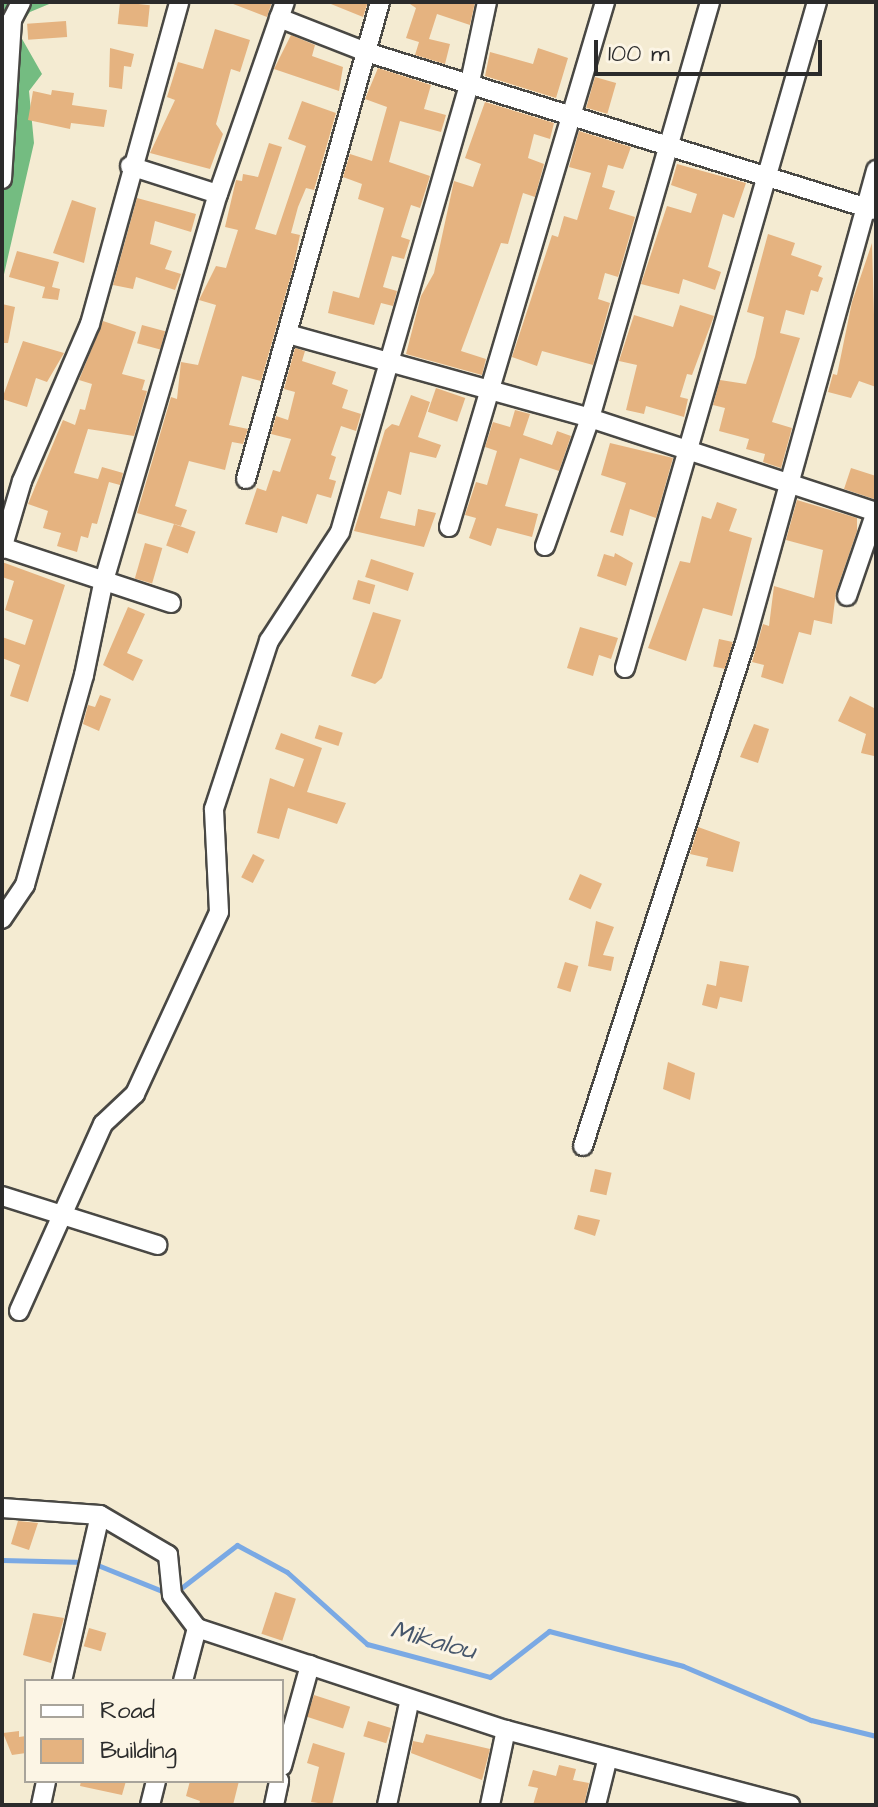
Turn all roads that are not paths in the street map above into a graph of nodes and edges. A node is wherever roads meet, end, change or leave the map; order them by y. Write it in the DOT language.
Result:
graph roads {
  1 [pos="21,2"];
  2 [pos="179,2"];
  3 [pos="380,2"];
  4 [pos="487,2"];
  5 [pos="605,2"];
  6 [pos="710,2"];
  7 [pos="817,2"];
  8 [pos="282,10"];
  9 [pos="366,52"];
  10 [pos="470,82"];
  11 [pos="571,112"];
  12 [pos="669,144"];
  13 [pos="130,166"];
  14 [pos="876,170"];
  15 [pos="769,178"];
  16 [pos="2,179"];
  17 [pos="218,194"];
  18 [pos="871,209"];
  19 [pos="288,334"];
  20 [pos="390,360"];
  21 [pos="490,391"];
  22 [pos="590,418"];
  23 [pos="691,452"];
  24 [pos="246,479"];
  25 [pos="790,487"];
  26 [pos="876,512"];
  27 [pos="449,527"];
  28 [pos="545,546"];
  29 [pos="2,548"];
  30 [pos="103,584"];
  31 [pos="847,596"];
  32 [pos="171,603"];
  33 [pos="625,668"];
  34 [pos="2,919"];
  35 [pos="583,1146"];
  36 [pos="2,1196"];
  37 [pos="62,1218"];
  38 [pos="157,1245"];
  39 [pos="19,1311"];
  40 [pos="2,1508"];
  41 [pos="100,1515"];
  42 [pos="197,1628"];
  43 [pos="310,1665"];
  44 [pos="62,1679"];
  45 [pos="184,1679"];
  46 [pos="410,1699"];
  47 [pos="506,1730"];
  48 [pos="608,1757"];
  49 [pos="284,1759"];
  50 [pos="46,1783"];
  51 [pos="156,1783"];
  52 [pos="279,1783"];
  53 [pos="723,1796"];
  54 [pos="41,1805"];
  55 [pos="150,1805"];
  56 [pos="274,1805"];
  57 [pos="387,1805"];
  58 [pos="490,1805"];
  59 [pos="596,1805"];
  60 [pos="790,1805"];
  1 -- 16 [label="street"];
  2 -- 13 [label="street"];
  3 -- 9 [label="street"];
  4 -- 10 [label="street"];
  5 -- 11 [label="street"];
  6 -- 12 [label="street"];
  7 -- 15 [label="street"];
  8 -- 9 [label="street"];
  8 -- 17 [label="street"];
  9 -- 10 [label="street"];
  9 -- 19 [label="street"];
  10 -- 11 [label="street"];
  10 -- 20 [label="street"];
  11 -- 12 [label="street"];
  11 -- 21 [label="street"];
  12 -- 15 [label="street"];
  12 -- 22 [label="street"];
  13 -- 17 [label="street"];
  13 -- 29 [label="street"];
  14 -- 18 [label="street"];
  15 -- 18 [label="street"];
  15 -- 23 [label="street"];
  17 -- 30 [label="street"];
  18 -- 25 [label="street"];
  19 -- 20 [label="street"];
  19 -- 24 [label="street"];
  20 -- 21 [label="street"];
  20 -- 37 [label="street"];
  21 -- 22 [label="street"];
  21 -- 27 [label="street"];
  22 -- 23 [label="street"];
  22 -- 28 [label="street"];
  23 -- 25 [label="street"];
  23 -- 33 [label="street"];
  25 -- 26 [label="street"];
  25 -- 35 [label="street"];
  26 -- 31 [label="street"];
  29 -- 30 [label="street"];
  30 -- 32 [label="street"];
  30 -- 34 [label="street"];
  36 -- 37 [label="street"];
  37 -- 38 [label="street"];
  37 -- 39 [label="street"];
  40 -- 41 [label="street"];
  41 -- 42 [label="street"];
  41 -- 44 [label="street"];
  42 -- 43 [label="street"];
  42 -- 45 [label="street"];
  43 -- 46 [label="street"];
  43 -- 49 [label="street"];
  46 -- 47 [label="street"];
  46 -- 57 [label="street"];
  47 -- 48 [label="street"];
  47 -- 58 [label="street"];
  48 -- 53 [label="street"];
  48 -- 59 [label="street"];
  50 -- 54 [label="street"];
  51 -- 55 [label="street"];
  52 -- 56 [label="street"];
  53 -- 60 [label="street"];
}
